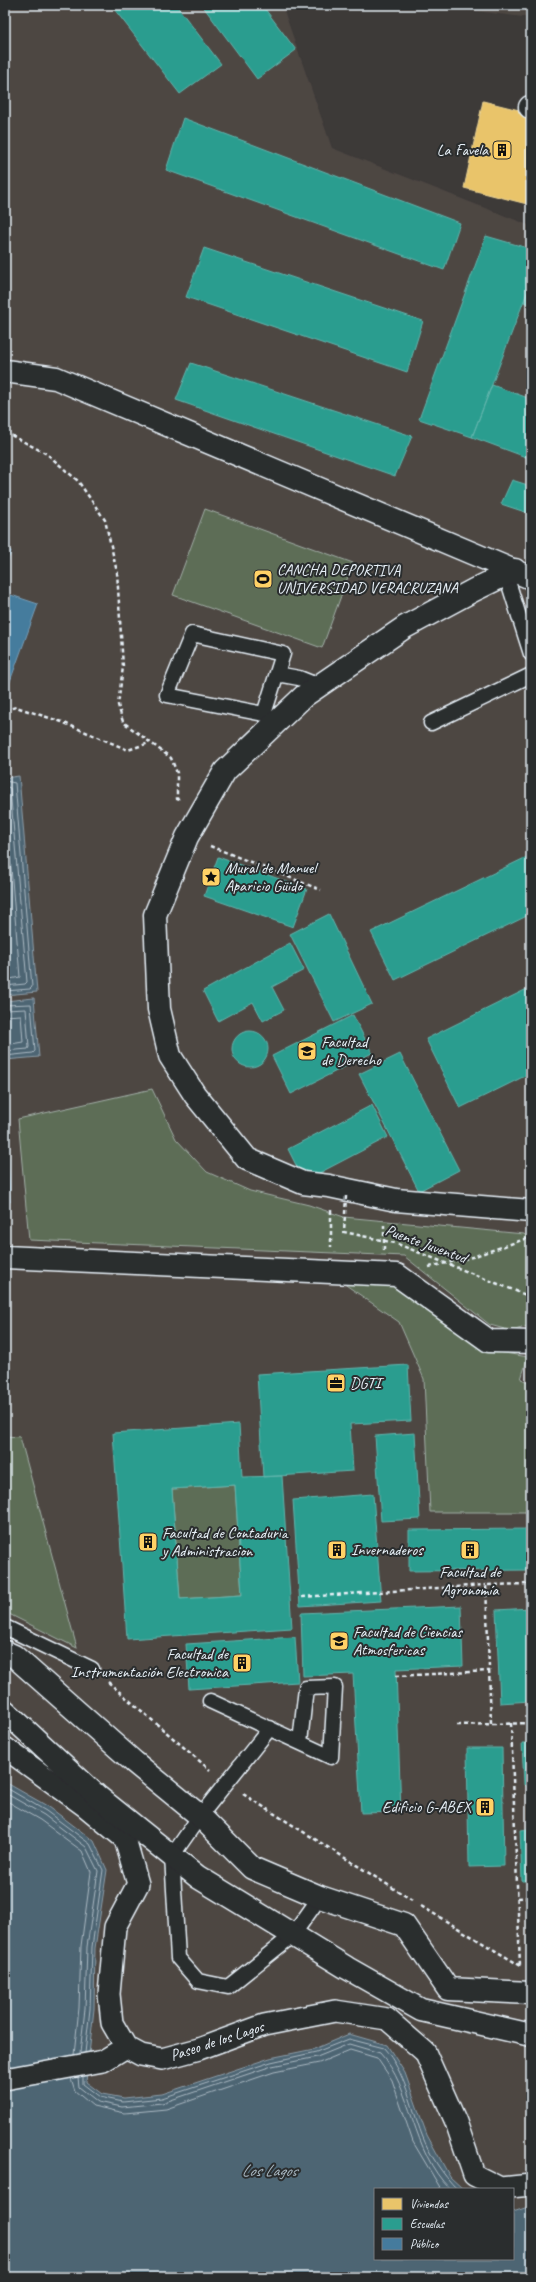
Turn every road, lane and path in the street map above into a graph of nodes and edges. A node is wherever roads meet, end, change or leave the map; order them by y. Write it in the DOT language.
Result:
graph roads {
  1 [pos="5,370"];
  2 [pos="5,432"];
  3 [pos="517,574"];
  4 [pos="531,654"];
  5 [pos="277,674"];
  6 [pos="531,675"];
  7 [pos="319,686"];
  8 [pos="5,710"];
  9 [pos="431,723"];
  10 [pos="150,743"];
  11 [pos="202,812"];
  12 [pos="187,837"];
  13 [pos="321,890"];
  14 [pos="337,1191"];
  15 [pos="380,1197"];
  16 [pos="529,1212"];
  17 [pos="531,1237"];
  18 [pos="5,1257"];
  19 [pos="332,1272"];
  20 [pos="390,1274"];
  21 [pos="531,1297"];
  22 [pos="531,1342"];
  23 [pos="531,1584"];
  24 [pos="486,1585"];
  25 [pos="302,1597"];
  26 [pos="5,1626"];
  27 [pos="5,1652"];
  28 [pos="92,1669"];
  29 [pos="489,1671"];
  30 [pos="396,1676"];
  31 [pos="210,1701"];
  32 [pos="5,1711"];
  33 [pos="491,1723"];
  34 [pos="511,1723"];
  35 [pos="531,1723"];
  36 [pos="457,1725"];
  37 [pos="270,1728"];
  38 [pos="300,1742"];
  39 [pos="5,1748"];
  40 [pos="225,1782"];
  41 [pos="200,1816"];
  42 [pos="172,1856"];
  43 [pos="320,1897"];
  44 [pos="531,1897"];
  45 [pos="517,1898"];
  46 [pos="293,1935"];
  47 [pos="520,1966"];
  48 [pos="526,1968"];
  49 [pos="531,1993"];
  50 [pos="531,2035"];
  51 [pos="126,2046"];
  52 [pos="5,2079"];
  53 [pos="531,2185"];
  1 -- 3 [label="street"];
  2 -- 10 [label="path"];
  3 -- 4 [label="lane"];
  3 -- 7 [label="street"];
  5 -- 5 [label="lane"];
  5 -- 7 [label="lane"];
  6 -- 9 [label="lane"];
  7 -- 11 [label="street"];
  8 -- 10 [label="path"];
  10 -- 11 [label="path"];
  11 -- 12 [label="street"];
  12 -- 13 [label="path"];
  12 -- 14 [label="street"];
  14 -- 15 [label="street"];
  14 -- 19 [label="path"];
  14 -- 21 [label="path, Puente Juventud, bridge"];
  15 -- 16 [label="street"];
  15 -- 20 [label="path"];
  17 -- 20 [label="path"];
  18 -- 19 [label="street"];
  19 -- 20 [label="street"];
  20 -- 22 [label="street"];
  23 -- 24 [label="path"];
  24 -- 25 [label="path"];
  24 -- 29 [label="path"];
  26 -- 28 [label="lane"];
  27 -- 41 [label="street"];
  28 -- 40 [label="path"];
  29 -- 30 [label="path"];
  29 -- 33 [label="path"];
  31 -- 37 [label="lane"];
  32 -- 42 [label="street"];
  33 -- 34 [label="path"];
  33 -- 36 [label="path"];
  34 -- 35 [label="path"];
  34 -- 45 [label="path"];
  37 -- 38 [label="lane"];
  37 -- 40 [label="lane"];
  38 -- 38 [label="lane"];
  39 -- 51 [label="street"];
  40 -- 41 [label="lane"];
  40 -- 47 [label="path"];
  41 -- 42 [label="lane"];
  41 -- 43 [label="street"];
  42 -- 46 [label="street"];
  42 -- 46 [label="lane"];
  43 -- 46 [label="lane"];
  43 -- 49 [label="street"];
  44 -- 45 [label="path"];
  45 -- 47 [label="path"];
  46 -- 50 [label="street"];
  47 -- 48 [label="path"];
  51 -- 52 [label="street"];
  51 -- 53 [label="street, Paseo de los Lagos"];
}
